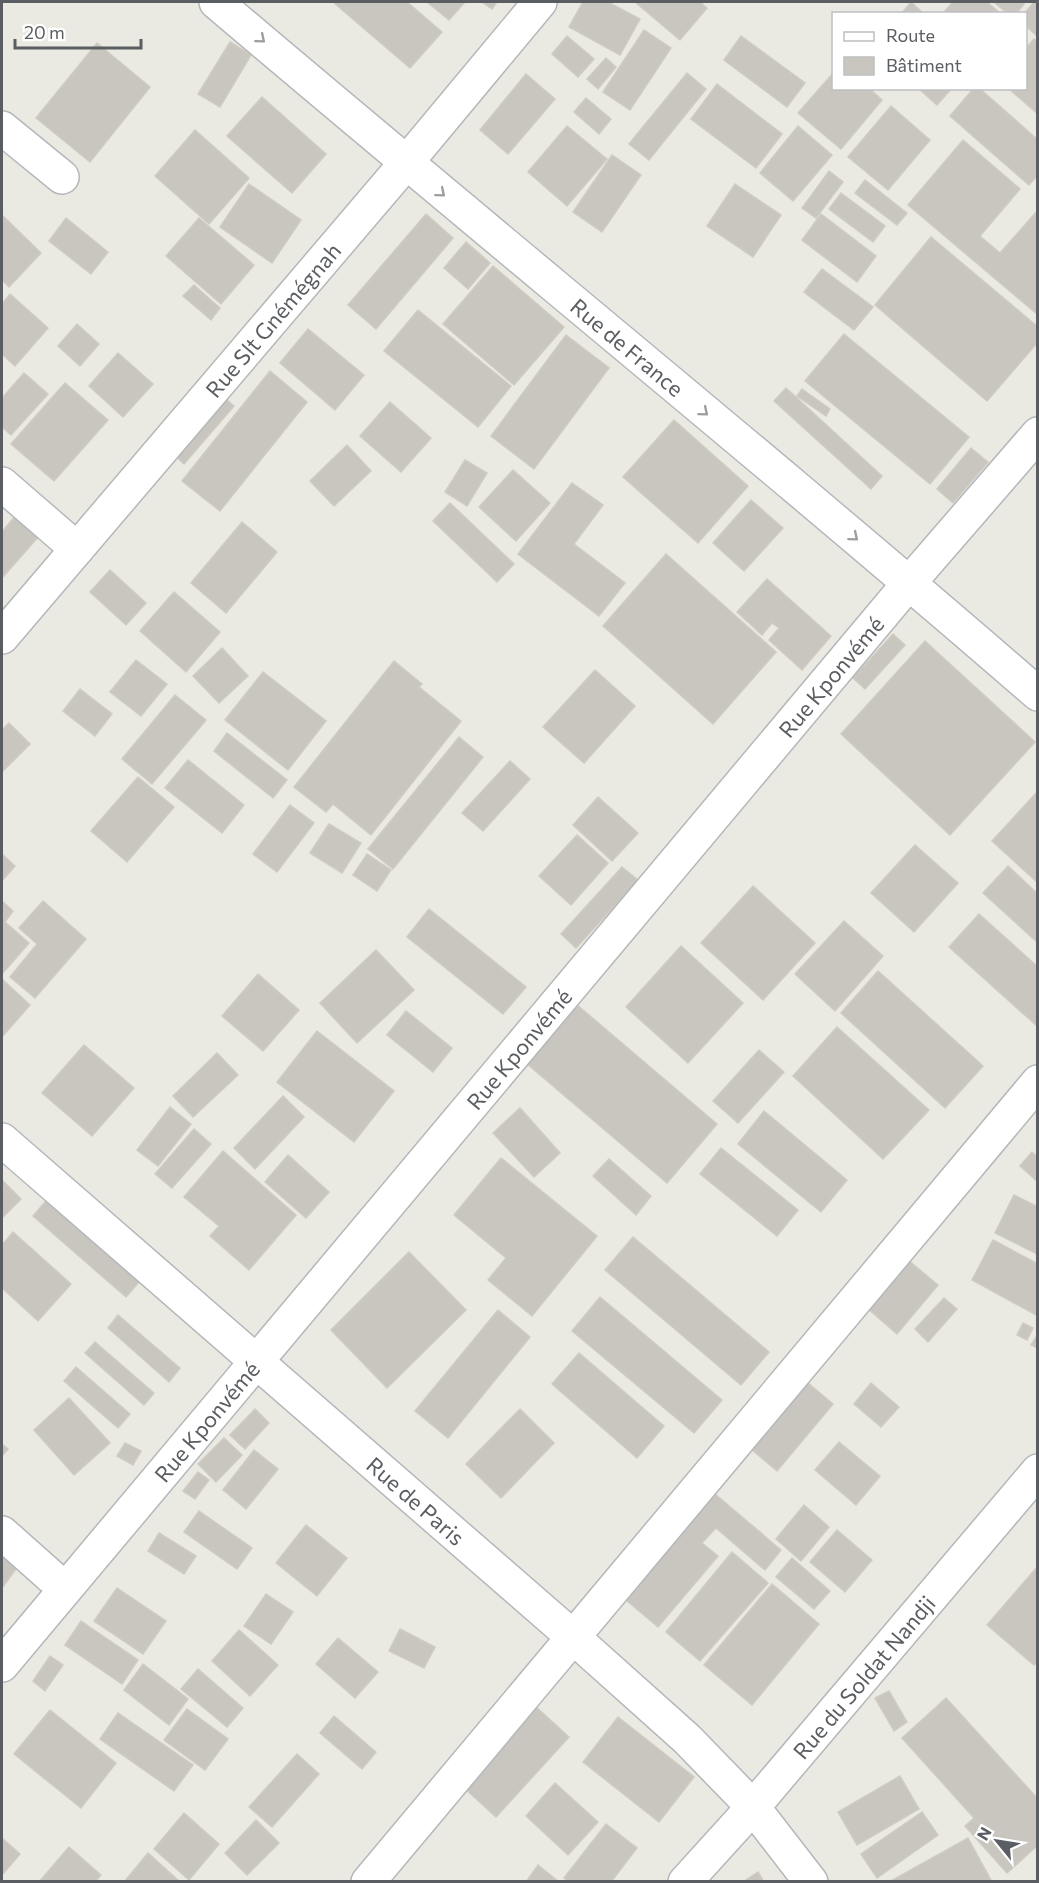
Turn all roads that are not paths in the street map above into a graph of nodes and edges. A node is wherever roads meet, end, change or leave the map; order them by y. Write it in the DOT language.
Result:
graph roads {
  1 [pos="216,2"];
  2 [pos="540,2"];
  3 [pos="2,128"];
  4 [pos="406,163"];
  5 [pos="62,177"];
  6 [pos="1038,434"];
  7 [pos="2,484"];
  8 [pos="77,549"];
  9 [pos="909,583"];
  10 [pos="2,637"];
  11 [pos="1038,694"];
  12 [pos="1038,1082"];
  13 [pos="2,1140"];
  14 [pos="255,1360"];
  15 [pos="1038,1471"];
  16 [pos="2,1533"];
  17 [pos="65,1589"];
  18 [pos="573,1637"];
  19 [pos="2,1665"];
  20 [pos="753,1807"];
  21 [pos="368,1881"];
  22 [pos="685,1881"];
  23 [pos="811,1881"];
  1 -- 4 [label="street, Rue de France, one-way"];
  2 -- 4 [label="street, Rue Slt Gnémégnah"];
  3 -- 5 [label="street"];
  4 -- 8 [label="street, Rue Slt Gnémégnah"];
  4 -- 9 [label="street, Rue de France, one-way"];
  6 -- 9 [label="street, Rue Kponvémé"];
  7 -- 8 [label="street"];
  8 -- 10 [label="street, Rue Slt Gnémégnah"];
  9 -- 11 [label="street, Rue de France"];
  9 -- 14 [label="street, Rue Kponvémé"];
  12 -- 18 [label="street"];
  13 -- 14 [label="street, Rue de Paris"];
  14 -- 17 [label="street, Rue Kponvémé"];
  14 -- 18 [label="street, Rue de Paris"];
  15 -- 20 [label="street, Rue du Soldat Nandji"];
  16 -- 17 [label="street"];
  17 -- 19 [label="street, Rue Kponvémé"];
  18 -- 20 [label="street, Rue de Paris"];
  18 -- 21 [label="street"];
  20 -- 22 [label="street, Rue du Soldat Nandji"];
  20 -- 23 [label="street, Rue de Paris"];
}
